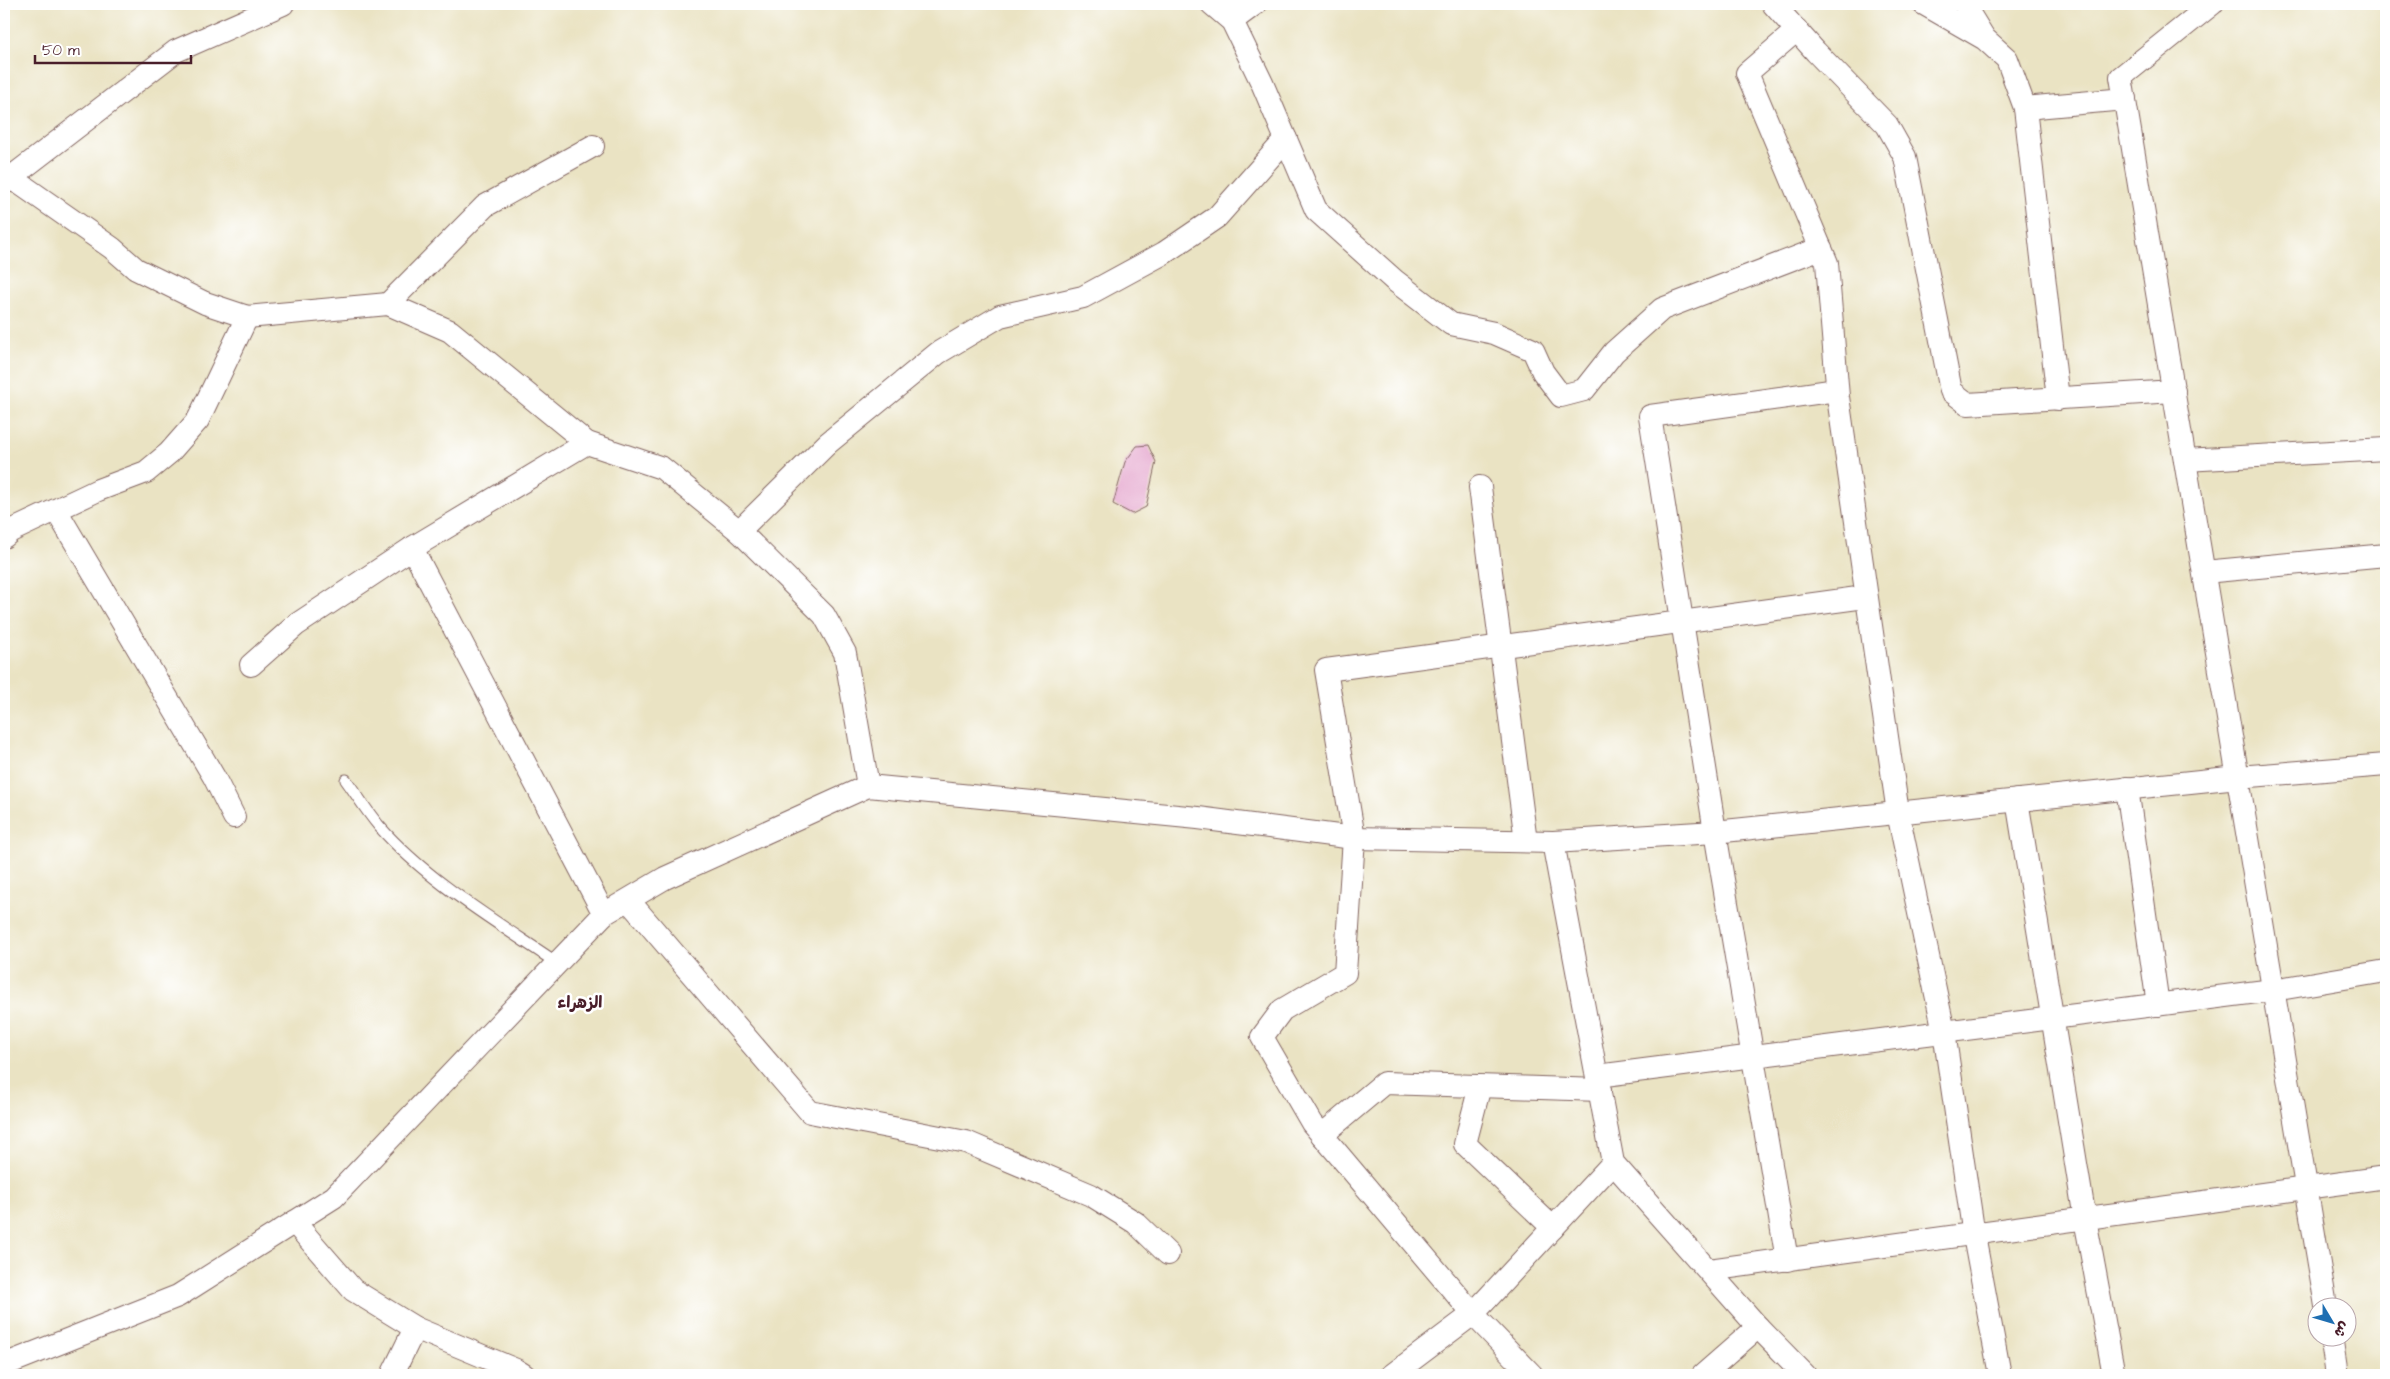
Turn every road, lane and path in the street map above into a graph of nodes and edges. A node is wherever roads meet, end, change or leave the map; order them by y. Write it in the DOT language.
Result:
graph roads {
  1 [pos="283,4"];
  2 [pos="1212,4"];
  3 [pos="1255,4"];
  4 [pos="1774,4"];
  5 [pos="1924,4"];
  6 [pos="1968,4"];
  7 [pos="2212,4"];
  8 [pos="1232,21"];
  9 [pos="1797,30"];
  10 [pos="1985,39"];
  11 [pos="2125,100"];
  12 [pos="2025,108"];
  13 [pos="1286,139"];
  14 [pos="593,146"];
  15 [pos="6,178"];
  16 [pos="1821,248"];
  17 [pos="388,304"];
  18 [pos="247,316"];
  19 [pos="1837,390"];
  20 [pos="2174,391"];
  21 [pos="2058,399"];
  22 [pos="587,443"];
  23 [pos="2386,449"];
  24 [pos="2185,460"];
  25 [pos="1480,487"];
  26 [pos="56,510"];
  27 [pos="739,531"];
  28 [pos="4,537"];
  29 [pos="412,548"];
  30 [pos="2386,555"];
  31 [pos="2204,572"];
  32 [pos="1865,597"];
  33 [pos="1682,622"];
  34 [pos="1501,646"];
  35 [pos="251,665"];
  36 [pos="2386,765"];
  37 [pos="2238,777"];
  38 [pos="346,780"];
  39 [pos="868,786"];
  40 [pos="2127,788"];
  41 [pos="2017,800"];
  42 [pos="1898,813"];
  43 [pos="234,817"];
  44 [pos="1715,832"];
  45 [pos="1354,838"];
  46 [pos="1526,841"];
  47 [pos="1553,842"];
  48 [pos="629,901"];
  49 [pos="604,914"];
  50 [pos="557,963"];
  51 [pos="2386,972"];
  52 [pos="2273,990"];
  53 [pos="2158,1005"];
  54 [pos="2052,1018"];
  55 [pos="1944,1032"];
  56 [pos="1753,1056"];
  57 [pos="1599,1083"];
  58 [pos="1480,1086"];
  59 [pos="1322,1135"];
  60 [pos="1613,1163"];
  61 [pos="2386,1177"];
  62 [pos="2306,1188"];
  63 [pos="2085,1219"];
  64 [pos="294,1222"];
  65 [pos="1553,1228"];
  66 [pos="1974,1236"];
  67 [pos="1168,1254"];
  68 [pos="1787,1260"];
  69 [pos="1709,1270"];
  70 [pos="2324,1296"];
  71 [pos="1473,1314"];
  72 [pos="1758,1326"];
  73 [pos="415,1328"];
  74 [pos="2333,1346"];
  75 [pos="4,1365"];
  76 [pos="392,1375"];
  77 [pos="524,1375"];
  78 [pos="1392,1375"];
  79 [pos="1532,1375"];
  80 [pos="1703,1375"];
  81 [pos="1805,1375"];
  82 [pos="2000,1375"];
  83 [pos="2114,1375"];
  84 [pos="2337,1375"];
  1 -- 15 [label="street"];
  2 -- 8 [label="street"];
  3 -- 8 [label="street"];
  4 -- 9 [label="street"];
  5 -- 10 [label="street"];
  6 -- 10 [label="street"];
  7 -- 11 [label="street"];
  8 -- 13 [label="street"];
  9 -- 16 [label="street"];
  9 -- 21 [label="street"];
  10 -- 12 [label="street"];
  11 -- 12 [label="street"];
  11 -- 20 [label="street"];
  12 -- 21 [label="street"];
  13 -- 16 [label="street"];
  13 -- 27 [label="street"];
  14 -- 17 [label="street"];
  15 -- 18 [label="street"];
  16 -- 19 [label="street"];
  17 -- 18 [label="street"];
  17 -- 22 [label="street"];
  18 -- 26 [label="street"];
  19 -- 32 [label="street"];
  19 -- 33 [label="street"];
  20 -- 21 [label="street"];
  20 -- 24 [label="street"];
  22 -- 27 [label="street"];
  22 -- 29 [label="street"];
  23 -- 24 [label="street"];
  24 -- 31 [label="street"];
  25 -- 34 [label="street"];
  26 -- 28 [label="street"];
  26 -- 43 [label="street"];
  27 -- 39 [label="street"];
  29 -- 35 [label="street"];
  29 -- 49 [label="street"];
  30 -- 31 [label="street"];
  31 -- 37 [label="street"];
  32 -- 33 [label="street"];
  32 -- 42 [label="street"];
  33 -- 34 [label="street"];
  33 -- 44 [label="street"];
  34 -- 45 [label="street"];
  34 -- 46 [label="street"];
  36 -- 37 [label="street"];
  37 -- 40 [label="street"];
  37 -- 52 [label="street"];
  38 -- 50 [label="lane"];
  39 -- 45 [label="street"];
  39 -- 48 [label="street"];
  40 -- 41 [label="street"];
  40 -- 53 [label="street"];
  41 -- 42 [label="street"];
  41 -- 54 [label="street"];
  42 -- 44 [label="street"];
  42 -- 55 [label="street"];
  44 -- 47 [label="street"];
  44 -- 56 [label="street"];
  45 -- 46 [label="street"];
  45 -- 59 [label="street"];
  46 -- 47 [label="street"];
  47 -- 57 [label="street"];
  48 -- 49 [label="street"];
  48 -- 67 [label="street"];
  49 -- 50 [label="street"];
  50 -- 64 [label="street"];
  51 -- 52 [label="street"];
  52 -- 53 [label="street"];
  52 -- 62 [label="street"];
  53 -- 54 [label="street"];
  54 -- 55 [label="street"];
  54 -- 63 [label="street"];
  55 -- 56 [label="street"];
  55 -- 66 [label="street"];
  56 -- 57 [label="street"];
  56 -- 68 [label="street"];
  57 -- 58 [label="street"];
  57 -- 60 [label="street"];
  58 -- 59 [label="street"];
  58 -- 65 [label="street"];
  59 -- 71 [label="street"];
  60 -- 65 [label="street"];
  60 -- 69 [label="street"];
  61 -- 62 [label="street"];
  62 -- 63 [label="street"];
  62 -- 70 [label="street"];
  63 -- 66 [label="street"];
  63 -- 83 [label="street"];
  64 -- 73 [label="street"];
  64 -- 75 [label="street"];
  65 -- 71 [label="street"];
  66 -- 68 [label="street"];
  66 -- 82 [label="street"];
  68 -- 69 [label="street"];
  69 -- 72 [label="street"];
  71 -- 78 [label="street"];
  71 -- 79 [label="street"];
  72 -- 80 [label="street"];
  72 -- 81 [label="street"];
  73 -- 76 [label="street"];
  73 -- 77 [label="street"];
  74 -- 84 [label="street"];
}
